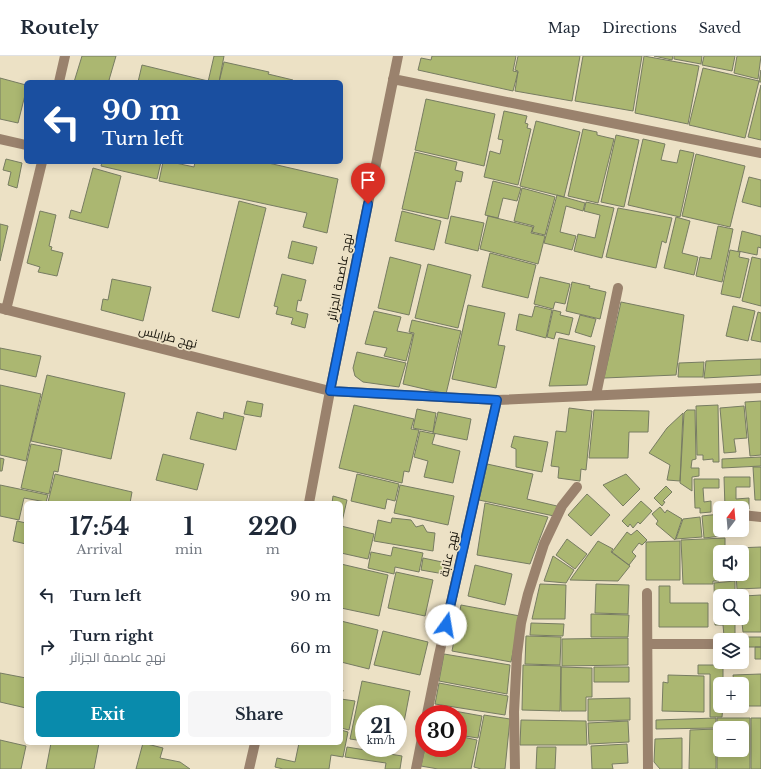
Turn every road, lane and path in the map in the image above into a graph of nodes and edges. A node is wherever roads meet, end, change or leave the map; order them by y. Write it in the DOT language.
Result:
graph roads {
  1 [pos="65,56"];
  2 [pos="398,56"];
  3 [pos="393,79"];
  4 [pos="59,80"];
  5 [pos="0,139"];
  6 [pos="24,145"];
  7 [pos="761,153"];
  8 [pos="41,164"];
  9 [pos="618,288"];
  10 [pos="3,309"];
  11 [pos="761,388"];
  12 [pos="330,391"];
  13 [pos="596,395"];
  14 [pos="497,400"];
  15 [pos="577,487"];
  16 [pos="308,501"];
  17 [pos="749,516"];
  18 [pos="761,517"];
  19 [pos="648,593"];
  20 [pos="648,644"];
  21 [pos="713,644"];
  22 [pos="429,705"];
  23 [pos="255,745"];
  24 [pos="418,757"];
  25 [pos="249,769"];
  26 [pos="416,769"];
  27 [pos="515,769"];
  28 [pos="648,769"];
  1 -- 4 [label="street"];
  2 -- 3 [label="street, نهج عاصمة الجزائر"];
  3 -- 7 [label="street"];
  3 -- 12 [label="street, نهج عاصمة الجزائر"];
  5 -- 6 [label="street"];
  8 -- 10 [label="street"];
  9 -- 13 [label="street"];
  10 -- 12 [label="street, نهج طرابلس"];
  11 -- 13 [label="street, نهج طرابلس"];
  12 -- 14 [label="street, نهج طرابلس"];
  12 -- 16 [label="street, نهج عاصمة الجزائر"];
  13 -- 14 [label="street, نهج طرابلس"];
  14 -- 22 [label="street, نهج عنابة"];
  15 -- 27 [label="street"];
  17 -- 18 [label="street"];
  19 -- 20 [label="street"];
  20 -- 21 [label="street"];
  20 -- 28 [label="street"];
  23 -- 25 [label="street"];
  24 -- 26 [label="street"];
}
